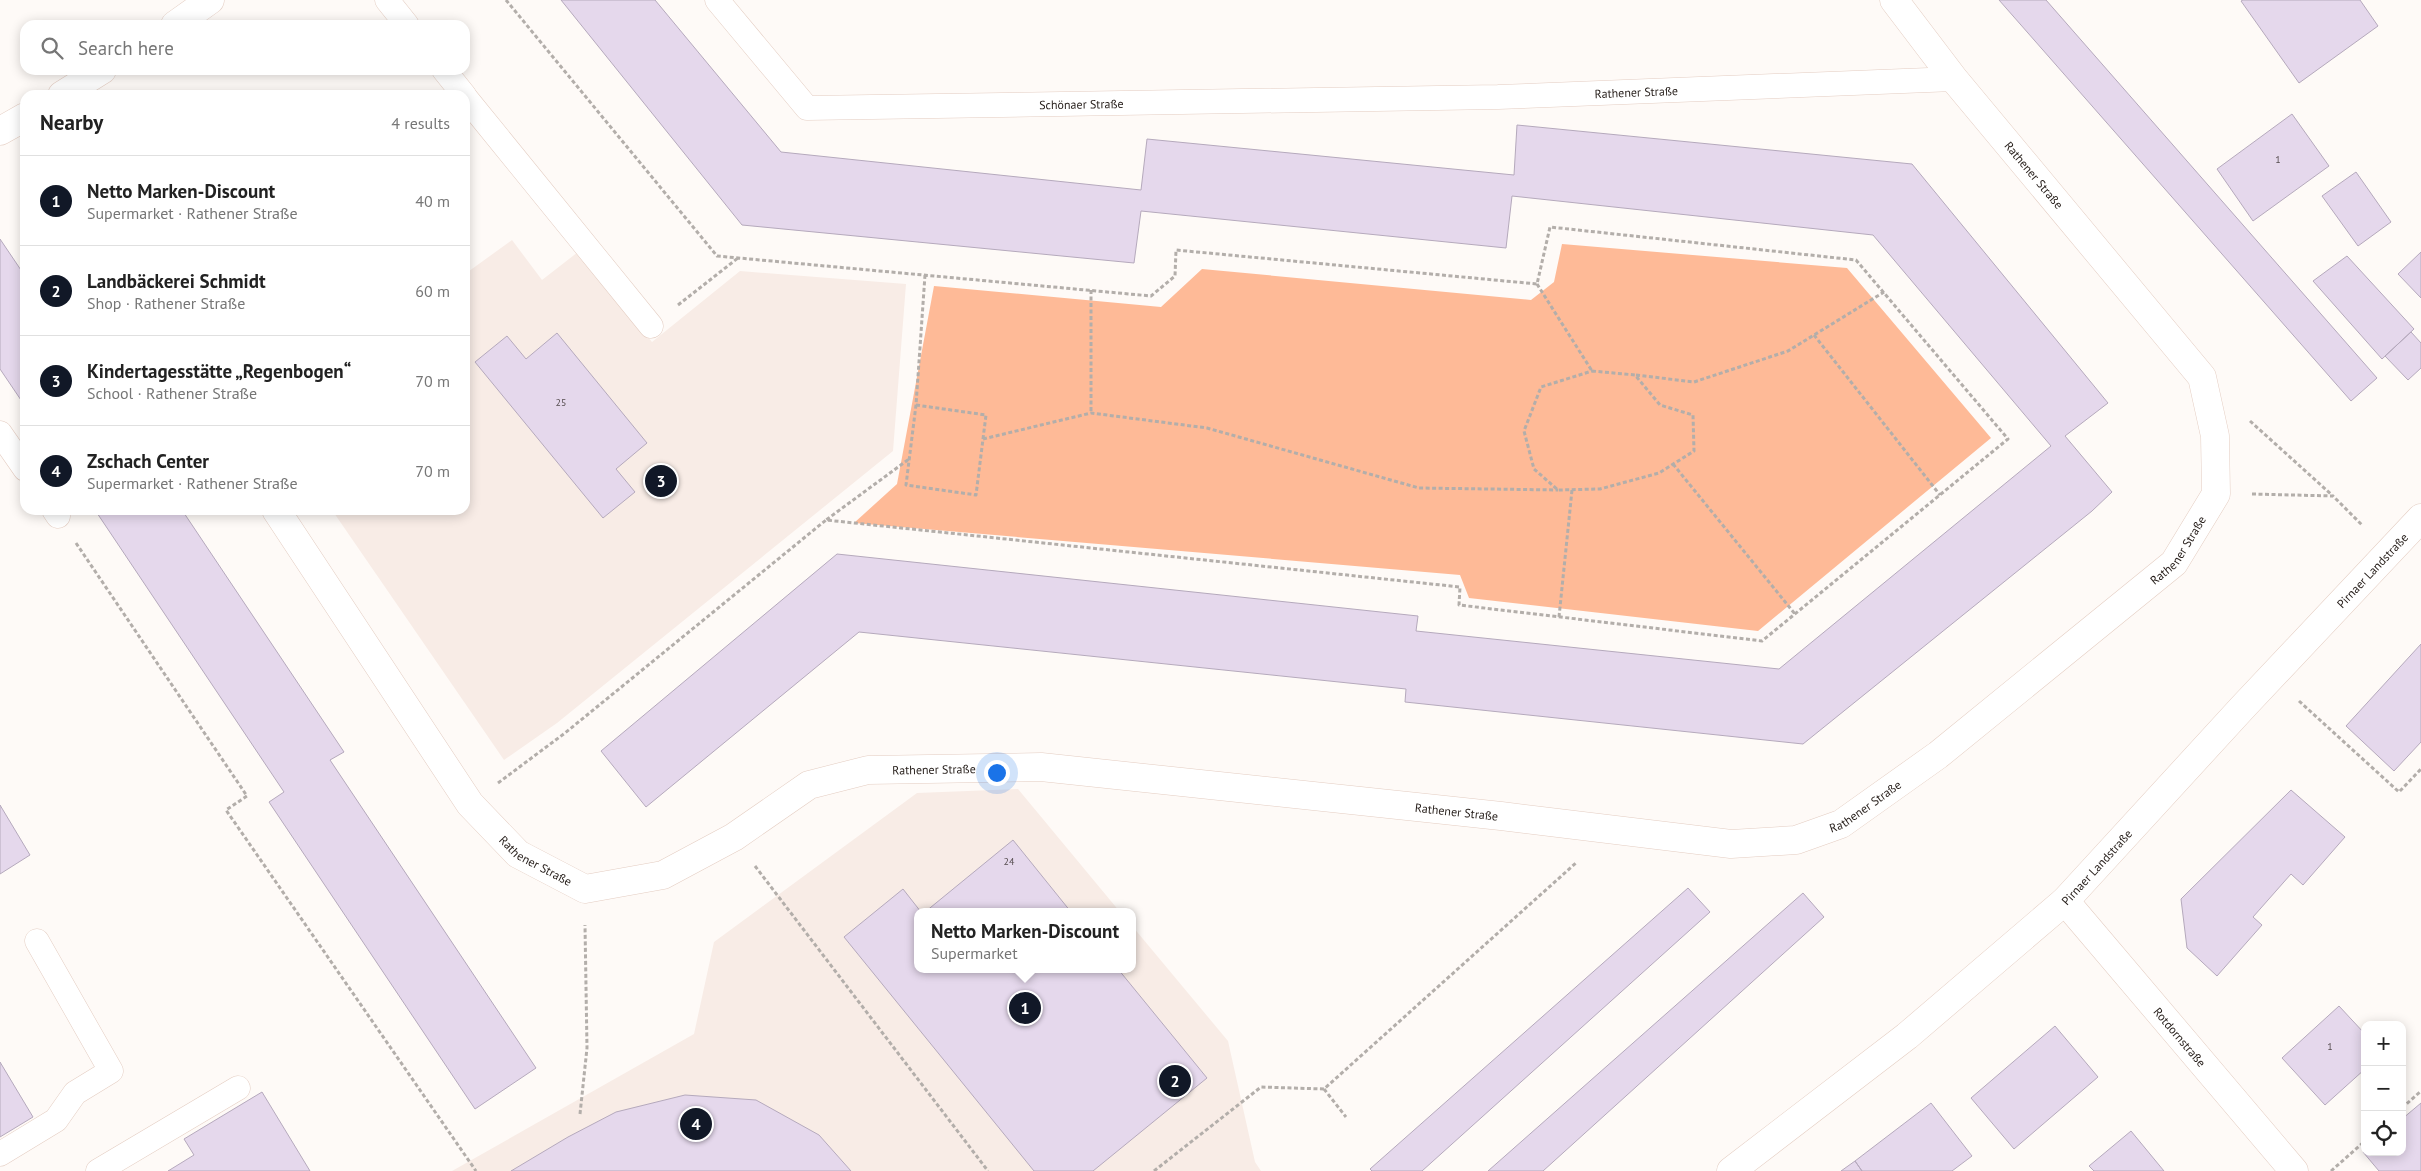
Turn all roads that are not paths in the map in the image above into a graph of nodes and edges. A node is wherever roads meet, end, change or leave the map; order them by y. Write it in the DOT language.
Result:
graph roads {
  1 [pos="210,0"];
  2 [pos="387,0"];
  3 [pos="717,0"];
  4 [pos="1894,0"];
  5 [pos="182,20"];
  6 [pos="403,20"];
  7 [pos="94,75"];
  8 [pos="448,75"];
  9 [pos="1954,79"];
  10 [pos="70,90"];
  11 [pos="459,90"];
  12 [pos="1498,97"];
  13 [pos="470,103"];
  14 [pos="651,326"];
  15 [pos="0,433"];
  16 [pos="20,462"];
  17 [pos="279,515"];
  18 [pos="2421,518"];
  19 [pos="2065,901"];
  20 [pos="37,941"];
  21 [pos="238,1088"];
  22 [pos="0,1154"];
  23 [pos="98,1171"];
  24 [pos="1731,1171"];
  25 [pos="2294,1171"];
  1 -- 5 [label="street"];
  2 -- 6 [label="lane"];
  3 -- 12 [label="lane, Schönaer Straße"];
  4 -- 9 [label="street, Rathener Straße"];
  7 -- 10 [label="street"];
  8 -- 11 [label="lane"];
  9 -- 12 [label="lane, Rathener Straße"];
  9 -- 17 [label="street, Rathener Straße"];
  13 -- 14 [label="lane"];
  15 -- 16 [label="lane"];
  18 -- 19 [label="street, Pirnaer Landstraße"];
  19 -- 24 [label="street, Pirnaer Landstraße"];
  19 -- 25 [label="street, Rotdornstraße"];
  20 -- 22 [label="lane"];
  21 -- 23 [label="lane"];
}
